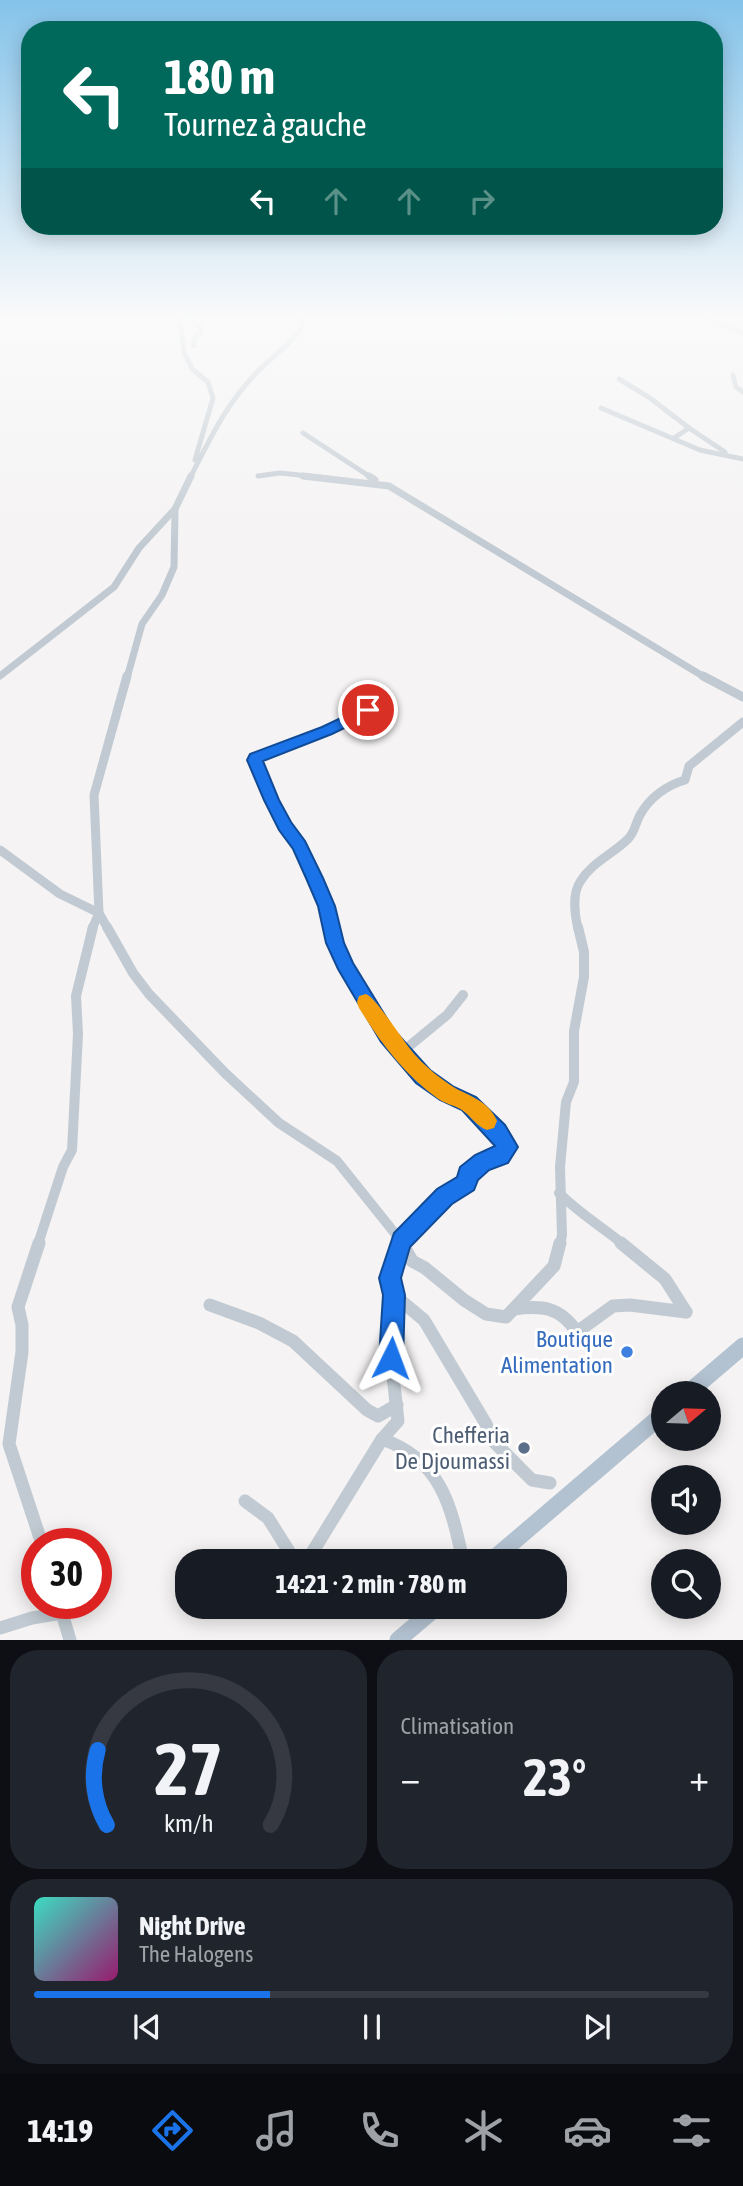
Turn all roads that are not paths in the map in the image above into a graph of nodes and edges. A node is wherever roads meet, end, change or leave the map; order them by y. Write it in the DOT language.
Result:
graph roads {
  1 [pos="212,395"];
  2 [pos="238,395"];
  3 [pos="644,395"];
  4 [pos="601,408"];
  5 [pos="689,428"];
  6 [pos="303,433"];
  7 [pos="674,438"];
  8 [pos="739,458"];
  9 [pos="258,476"];
  10 [pos="389,486"];
  11 [pos="184,491"];
  12 [pos="175,509"];
  13 [pos="0,676"];
  14 [pos="743,697"];
  15 [pos="368,710"];
  16 [pos="742,723"];
  17 [pos="0,850"];
  18 [pos="99,913"];
  19 [pos="463,995"];
  20 [pos="402,1052"];
  21 [pos="559,1193"];
  22 [pos="401,1241"];
  23 [pos="394,1295"];
  24 [pos="211,1305"];
  25 [pos="513,1309"];
  26 [pos="743,1346"];
  27 [pos="702,1381"];
  28 [pos="397,1405"];
  29 [pos="651,1424"];
  30 [pos="382,1439"];
  31 [pos="550,1483"];
  32 [pos="244,1501"];
  33 [pos="37,1528"];
  34 [pos="287,1549"];
  35 [pos="314,1549"];
  36 [pos="460,1549"];
  37 [pos="505,1549"];
  38 [pos="27,1619"];
  39 [pos="63,1619"];
  40 [pos="423,1619"];
  41 [pos="0,1628"];
  42 [pos="70,1640"];
  43 [pos="398,1640"];
  1 -- 11 [label="street"];
  2 -- 11 [label="street"];
  3 -- 5 [label="street"];
  4 -- 7 [label="street"];
  5 -- 7 [label="street"];
  5 -- 8 [label="street"];
  6 -- 10 [label="street"];
  7 -- 8 [label="street"];
  9 -- 10 [label="street"];
  10 -- 14 [label="street"];
  11 -- 12 [label="street"];
  12 -- 13 [label="street"];
  12 -- 18 [label="street"];
  15 -- 20 [label="street"];
  16 -- 21 [label="street"];
  17 -- 18 [label="street"];
  18 -- 22 [label="street"];
  18 -- 33 [label="street"];
  19 -- 20 [label="street"];
  20 -- 22 [label="street"];
  21 -- 25 [label="street"];
  21 -- 25 [label="street"];
  22 -- 23 [label="street"];
  22 -- 25 [label="street"];
  23 -- 28 [label="street"];
  23 -- 31 [label="street"];
  24 -- 28 [label="street"];
  26 -- 27 [label="main road"];
  28 -- 30 [label="street"];
  29 -- 37 [label="main road"];
  30 -- 35 [label="street"];
  30 -- 36 [label="street"];
  32 -- 34 [label="street"];
  38 -- 41 [label="street"];
  39 -- 42 [label="street"];
  40 -- 43 [label="main road"];
}
